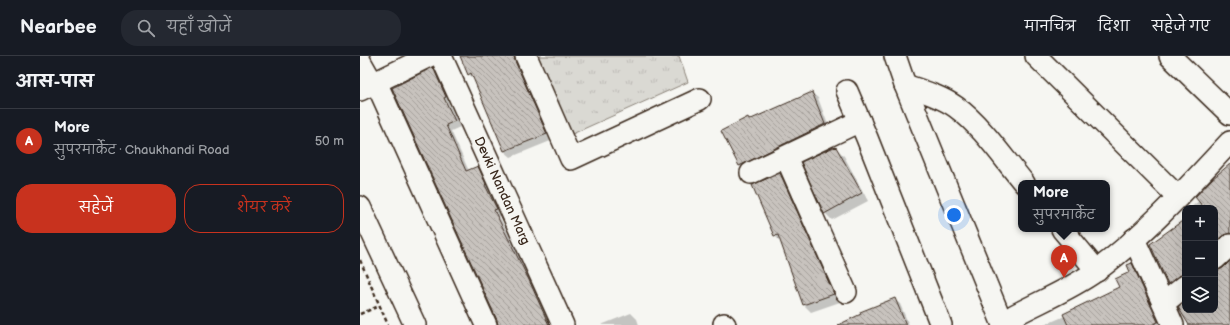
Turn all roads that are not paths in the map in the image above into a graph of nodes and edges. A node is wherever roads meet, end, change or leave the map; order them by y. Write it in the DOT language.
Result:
graph roads {
  1 [pos="365,56"];
  2 [pos="429,56"];
  3 [pos="441,56"];
  4 [pos="526,56"];
  5 [pos="894,56"];
  6 [pos="1036,56"];
  7 [pos="1170,56"];
  8 [pos="360,59"];
  9 [pos="370,85"];
  10 [pos="905,85"];
  11 [pos="847,91"];
  12 [pos="700,99"];
  13 [pos="1230,114"];
  14 [pos="860,121"];
  15 [pos="1230,142"];
  16 [pos="786,157"];
  17 [pos="751,173"];
  18 [pos="1021,180"];
  19 [pos="1178,197"];
  20 [pos="363,219"];
  21 [pos="1064,232"];
  22 [pos="1134,239"];
  23 [pos="1230,245"];
  24 [pos="1218,256"];
  25 [pos="1097,271"];
  26 [pos="1182,288"];
  27 [pos="846,292"];
  28 [pos="1164,303"];
  29 [pos="1002,322"];
  30 [pos="415,325"];
  31 [pos="486,325"];
  32 [pos="563,325"];
  33 [pos="941,325"];
  34 [pos="1173,325"];
  1 -- 8 [label="street"];
  2 -- 9 [label="street"];
  3 -- 32 [label="street, Devki Nandan Marg"];
  4 -- 12 [label="street"];
  5 -- 10 [label="street"];
  6 -- 19 [label="street"];
  7 -- 13 [label="street"];
  8 -- 9 [label="street"];
  9 -- 31 [label="street"];
  10 -- 18 [label="street"];
  10 -- 29 [label="street"];
  11 -- 14 [label="street"];
  14 -- 16 [label="street"];
  14 -- 33 [label="street"];
  15 -- 19 [label="street"];
  16 -- 17 [label="street"];
  16 -- 27 [label="street"];
  19 -- 22 [label="street"];
  20 -- 30 [label="street"];
  21 -- 25 [label="street"];
  22 -- 25 [label="street"];
  22 -- 28 [label="street"];
  23 -- 24 [label="street"];
  25 -- 29 [label="street"];
  26 -- 28 [label="street"];
  28 -- 34 [label="street"];
}
